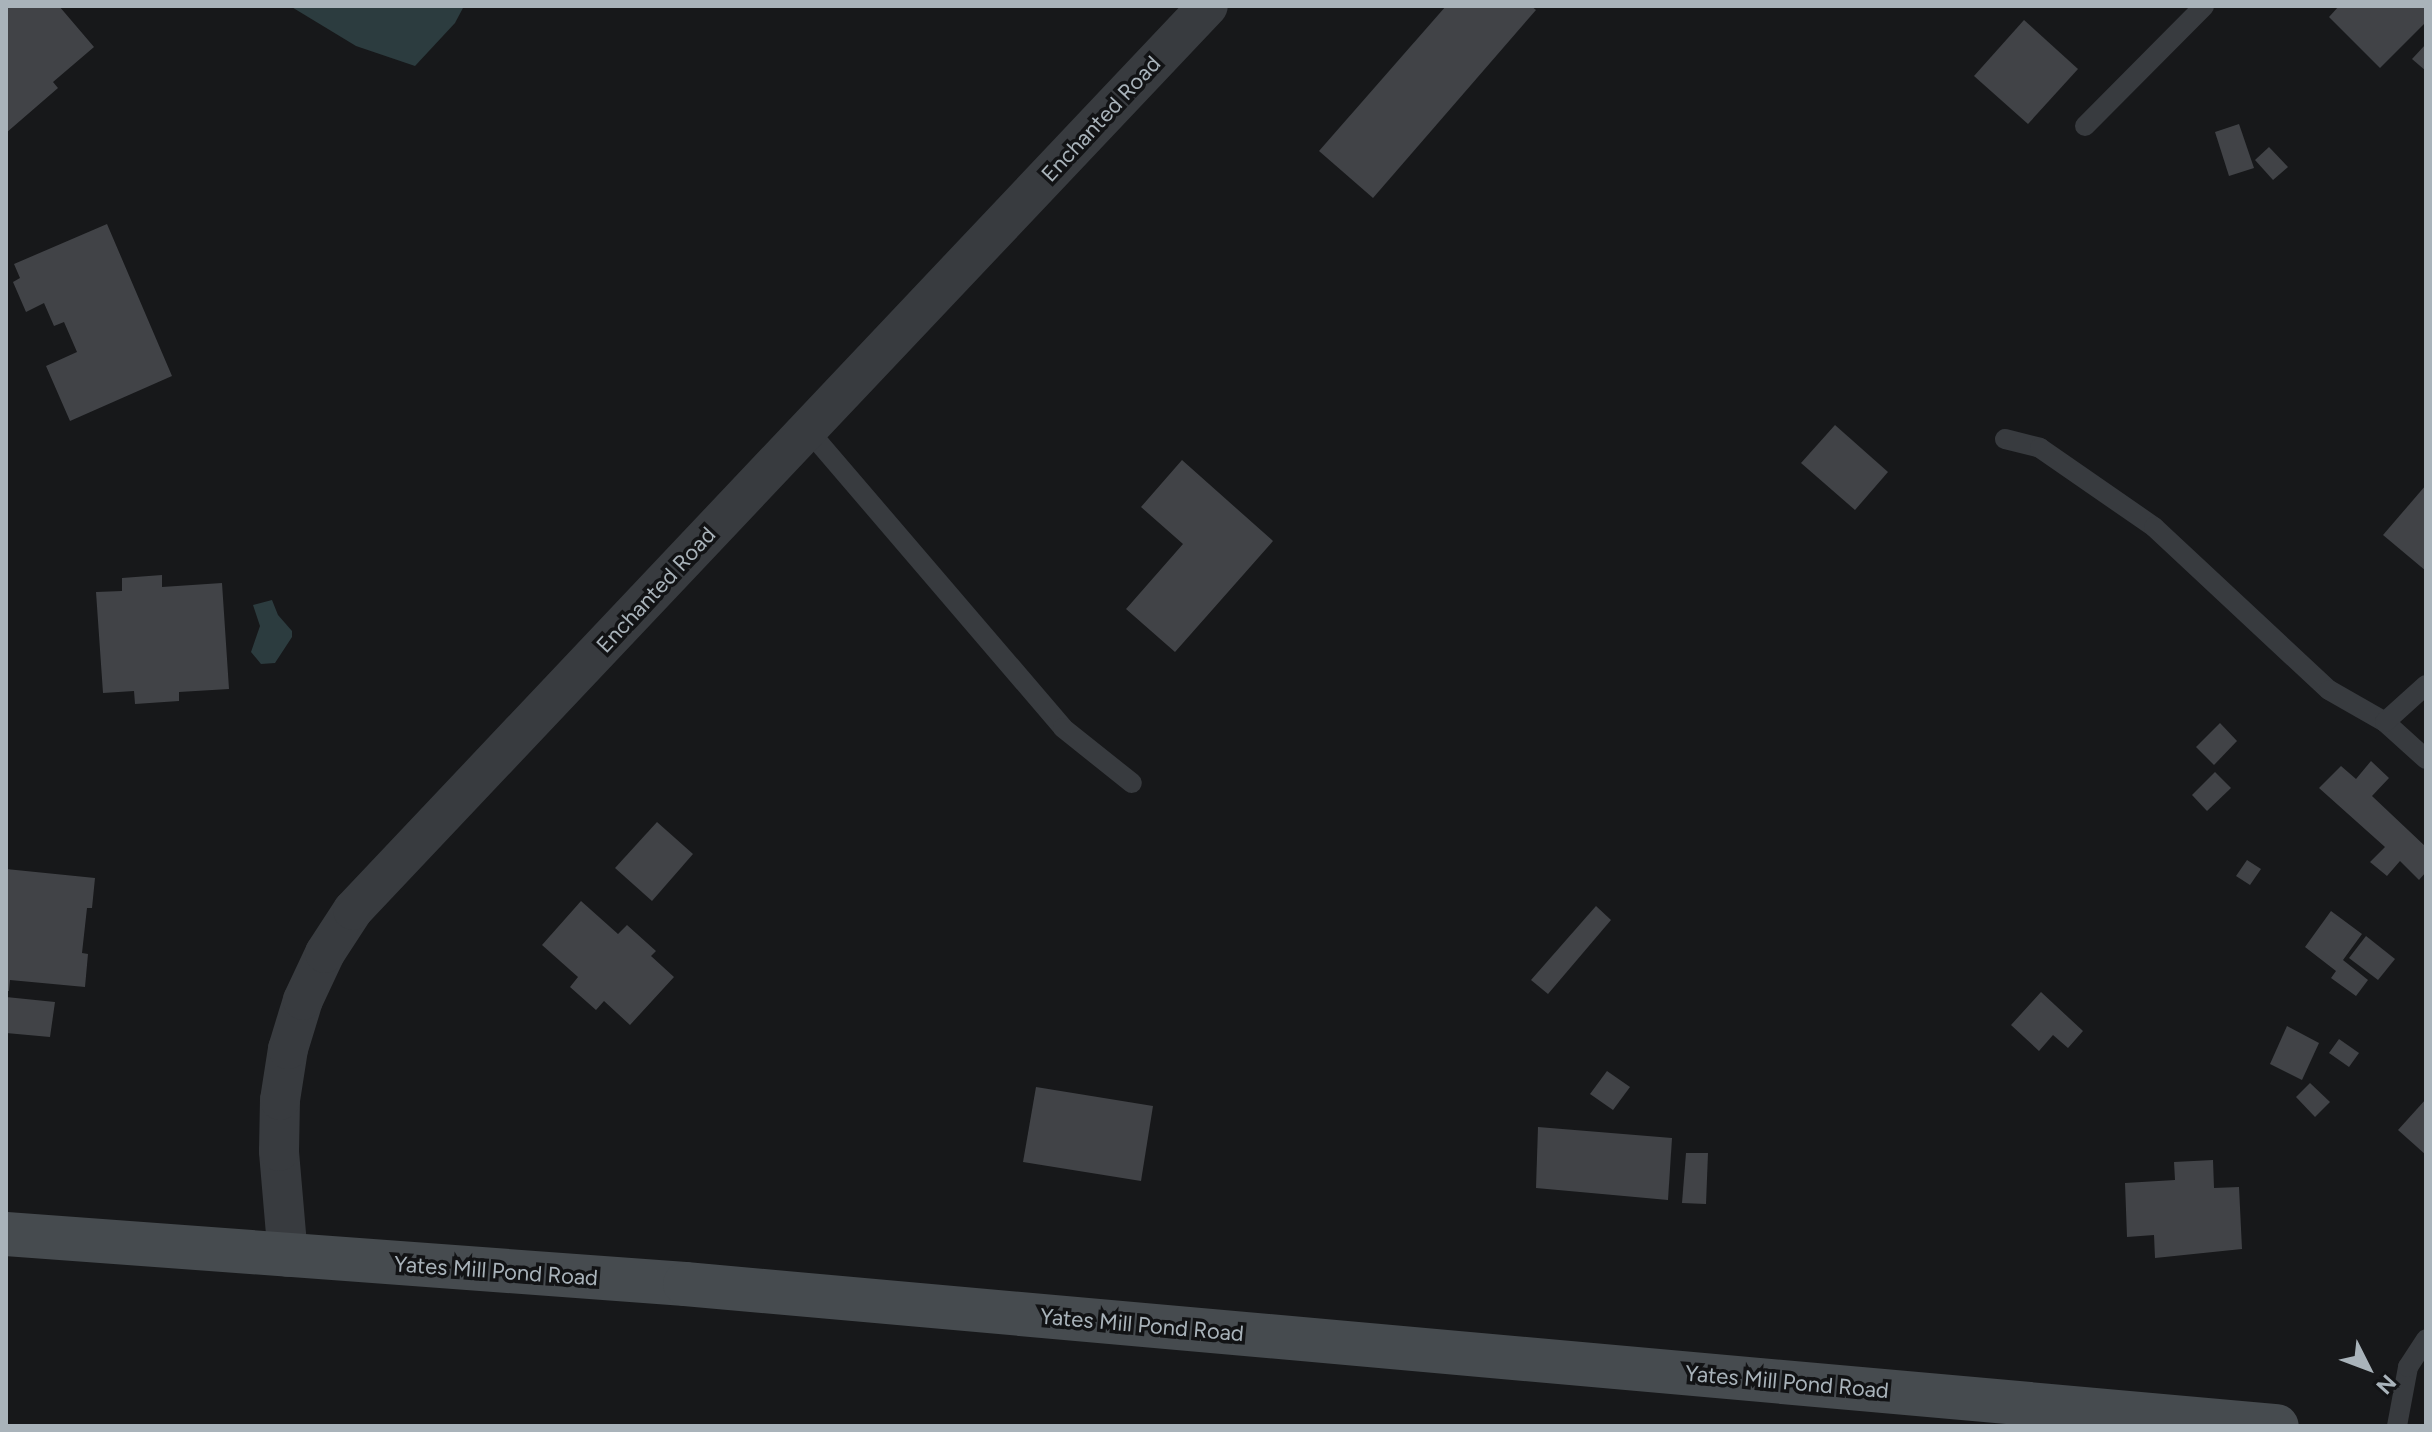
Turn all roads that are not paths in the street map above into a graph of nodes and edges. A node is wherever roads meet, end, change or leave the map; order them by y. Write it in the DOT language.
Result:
graph roads {
  1 [pos="1208,6"];
  2 [pos="2204,6"];
  3 [pos="2085,126"];
  4 [pos="808,430"];
  5 [pos="2005,439"];
  6 [pos="2426,685"];
  7 [pos="2385,722"];
  8 [pos="2426,759"];
  9 [pos="1132,783"];
  10 [pos="6,1234"];
  11 [pos="288,1257"];
  12 [pos="2426,1339"];
  13 [pos="2277,1426"];
  14 [pos="2397,1426"];
  1 -- 4 [label="street, Enchanted Road"];
  2 -- 3 [label="lane"];
  4 -- 9 [label="lane"];
  4 -- 11 [label="street, Enchanted Road"];
  5 -- 7 [label="lane"];
  6 -- 7 [label="lane"];
  7 -- 8 [label="lane"];
  10 -- 11 [label="street, Yates Mill Pond Road"];
  11 -- 13 [label="street, Yates Mill Pond Road"];
  12 -- 14 [label="lane"];
}
